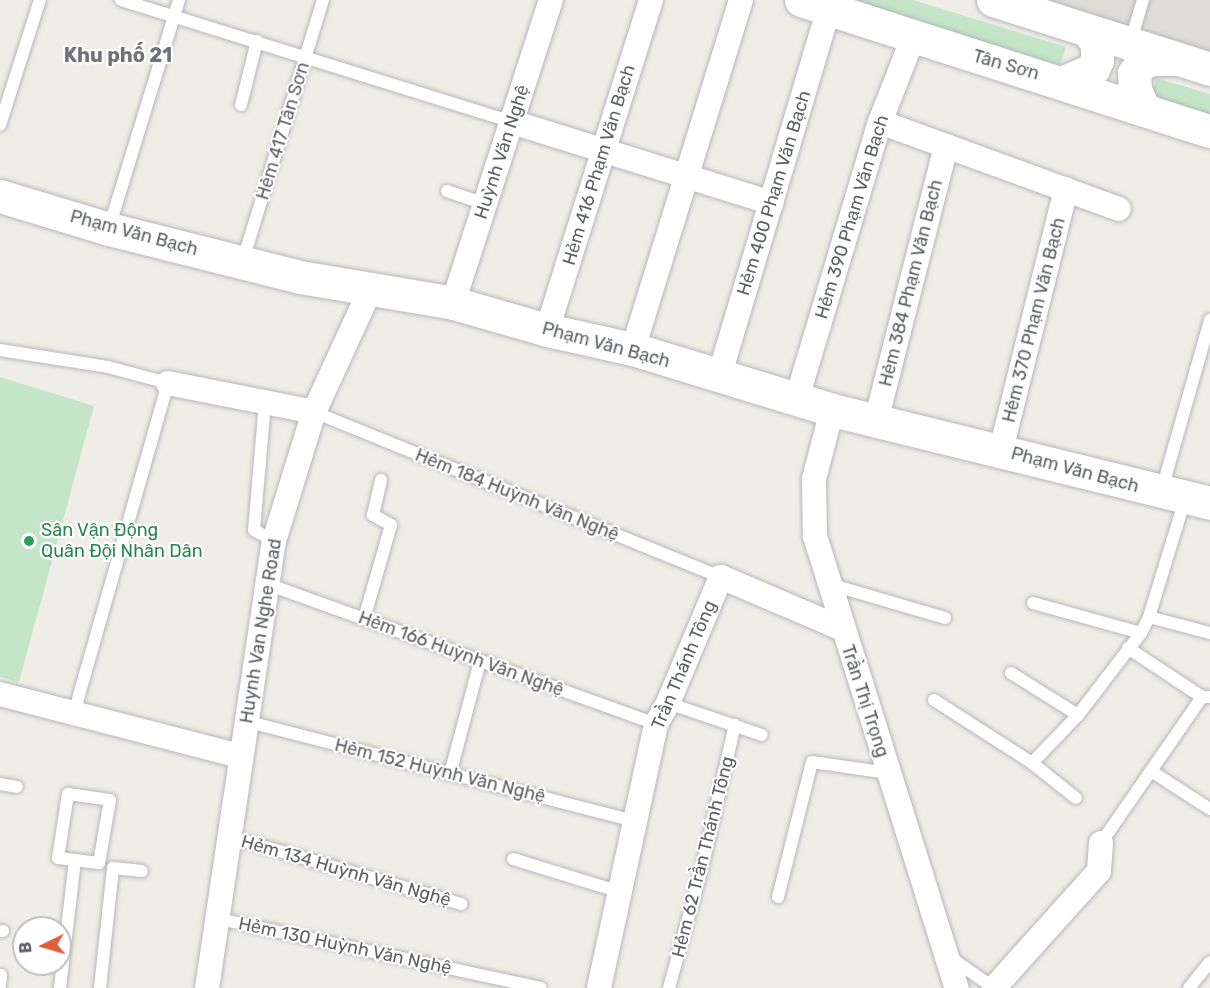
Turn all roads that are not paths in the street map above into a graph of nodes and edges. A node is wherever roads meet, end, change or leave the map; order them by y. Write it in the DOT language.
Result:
graph roads {
  1 [pos="40,0"];
  2 [pos="121,0"];
  3 [pos="179,0"];
  4 [pos="323,0"];
  5 [pos="551,0"];
  6 [pos="651,0"];
  7 [pos="741,0"];
  8 [pos="993,0"];
  9 [pos="1143,0"];
  10 [pos="815,4"];
  11 [pos="174,16"];
  12 [pos="1087,30"];
  13 [pos="913,38"];
  14 [pos="257,41"];
  15 [pos="1129,44"];
  16 [pos="306,56"];
  17 [pos="1177,59"];
  18 [pos="1210,69"];
  19 [pos="1064,82"];
  20 [pos="241,105"];
  21 [pos="1144,110"];
  22 [pos="512,122"];
  23 [pos="880,122"];
  24 [pos="0,125"];
  25 [pos="1210,131"];
  26 [pos="946,146"];
  27 [pos="603,152"];
  28 [pos="686,177"];
  29 [pos="1066,189"];
  30 [pos="447,191"];
  31 [pos="0,196"];
  32 [pos="772,203"];
  33 [pos="485,204"];
  34 [pos="1119,209"];
  35 [pos="109,229"];
  36 [pos="243,261"];
  37 [pos="370,290"];
  38 [pos="453,303"];
  39 [pos="1210,320"];
  40 [pos="547,330"];
  41 [pos="633,349"];
  42 [pos="0,350"];
  43 [pos="719,377"];
  44 [pos="168,383"];
  45 [pos="797,398"];
  46 [pos="265,402"];
  47 [pos="832,410"];
  48 [pos="314,412"];
  49 [pos="876,421"];
  50 [pos="1001,450"];
  51 [pos="381,480"];
  52 [pos="1185,498"];
  53 [pos="274,541"];
  54 [pos="721,577"];
  55 [pos="267,584"];
  56 [pos="829,584"];
  57 [pos="1033,603"];
  58 [pos="1149,617"];
  59 [pos="945,618"];
  60 [pos="364,619"];
  61 [pos="843,629"];
  62 [pos="1142,633"];
  63 [pos="1210,633"];
  64 [pos="1128,648"];
  65 [pos="480,661"];
  66 [pos="1011,673"];
  67 [pos="0,694"];
  68 [pos="1206,697"];
  69 [pos="934,700"];
  70 [pos="668,703"];
  71 [pos="74,713"];
  72 [pos="1078,715"];
  73 [pos="245,721"];
  74 [pos="656,724"];
  75 [pos="735,725"];
  76 [pos="762,735"];
  77 [pos="240,756"];
  78 [pos="1032,763"];
  79 [pos="1151,771"];
  80 [pos="888,773"];
  81 [pos="450,774"];
  82 [pos="0,784"];
  83 [pos="17,787"];
  84 [pos="1076,798"];
  85 [pos="1210,809"];
  86 [pos="635,821"];
  87 [pos="231,837"];
  88 [pos="1101,843"];
  89 [pos="75,860"];
  90 [pos="513,860"];
  91 [pos="142,871"];
  92 [pos="620,892"];
  93 [pos="778,897"];
  94 [pos="461,904"];
  95 [pos="219,919"];
  96 [pos="946,955"];
  97 [pos="1210,962"];
  98 [pos="60,988"];
  99 [pos="99,988"];
  100 [pos="207,988"];
  101 [pos="541,988"];
  102 [pos="599,988"];
  103 [pos="669,988"];
  104 [pos="957,988"];
  105 [pos="994,988"];
  106 [pos="1189,988"];
  1 -- 24 [label="lane"];
  2 -- 11 [label="lane"];
  3 -- 11 [label="lane"];
  4 -- 16 [label="lane, Hẻm 417 Tân Sơn"];
  5 -- 22 [label="street, Huỳnh Văn Nghệ"];
  6 -- 27 [label="street, Hẻm 416 Phạm Văn Bạch"];
  7 -- 28 [label="street"];
  8 -- 12 [label="street"];
  9 -- 15 [label="lane"];
  10 -- 13 [label="street, Tân Sơn"];
  10 -- 32 [label="street, Hẻm 400 Phạm Văn Bạch"];
  11 -- 14 [label="lane"];
  11 -- 35 [label="lane"];
  12 -- 15 [label="street"];
  12 -- 19 [label="street"];
  13 -- 19 [label="street, Tân Sơn"];
  13 -- 23 [label="street, Hẻm 390 Phạm Văn Bạch"];
  14 -- 16 [label="lane"];
  14 -- 20 [label="lane"];
  15 -- 17 [label="street"];
  16 -- 22 [label="lane"];
  16 -- 36 [label="lane, Hẻm 417 Tân Sơn"];
  17 -- 18 [label="street"];
  17 -- 21 [label="street"];
  19 -- 21 [label="street, Tân Sơn"];
  21 -- 25 [label="street, Tân Sơn"];
  22 -- 27 [label="street"];
  22 -- 33 [label="street, Huỳnh Văn Nghệ"];
  23 -- 26 [label="street"];
  23 -- 45 [label="street, Hẻm 390 Phạm Văn Bạch"];
  26 -- 29 [label="street"];
  26 -- 49 [label="street, Hẻm 384 Phạm Văn Bạch"];
  27 -- 28 [label="street"];
  27 -- 40 [label="street, Hẻm 416 Phạm Văn Bạch"];
  28 -- 32 [label="street"];
  28 -- 41 [label="street"];
  29 -- 34 [label="street"];
  29 -- 50 [label="street, Hẻm 370 Phạm Văn Bạch"];
  30 -- 33 [label="lane"];
  31 -- 35 [label="street, Phạm Văn Bạch"];
  32 -- 43 [label="street, Hẻm 400 Phạm Văn Bạch"];
  33 -- 38 [label="street, Huỳnh Văn Nghệ"];
  35 -- 36 [label="street, Phạm Văn Bạch"];
  36 -- 37 [label="street, Phạm Văn Bạch"];
  37 -- 38 [label="street, Phạm Văn Bạch"];
  37 -- 48 [label="street, Huynh Van Nghe Road"];
  38 -- 40 [label="street, Phạm Văn Bạch"];
  39 -- 52 [label="lane"];
  40 -- 41 [label="street, Phạm Văn Bạch"];
  41 -- 43 [label="street, Phạm Văn Bạch"];
  42 -- 44 [label="lane"];
  43 -- 45 [label="street, Phạm Văn Bạch"];
  44 -- 46 [label="street"];
  44 -- 71 [label="lane"];
  45 -- 47 [label="street, Phạm Văn Bạch"];
  46 -- 48 [label="street"];
  46 -- 53 [label="lane"];
  47 -- 49 [label="street, Phạm Văn Bạch"];
  47 -- 56 [label="street, Trần Thị Trọng"];
  48 -- 53 [label="street, Huynh Van Nghe Road"];
  48 -- 54 [label="lane, Hẻm 184 Huỳnh Văn Nghệ"];
  49 -- 50 [label="street, Phạm Văn Bạch"];
  50 -- 52 [label="street, Phạm Văn Bạch"];
  51 -- 60 [label="lane"];
  52 -- 58 [label="lane"];
  53 -- 55 [label="street, Huynh Van Nghe Road"];
  54 -- 61 [label="street, Trần Thánh Tông"];
  54 -- 70 [label="street, Trần Thánh Tông"];
  55 -- 60 [label="lane, Hẻm 166 Huỳnh Văn Nghệ"];
  55 -- 73 [label="street, Huynh Van Nghe Road"];
  56 -- 59 [label="lane"];
  56 -- 61 [label="street, Trần Thị Trọng"];
  57 -- 62 [label="lane"];
  58 -- 62 [label="lane"];
  58 -- 63 [label="lane"];
  60 -- 65 [label="lane, Hẻm 166 Huỳnh Văn Nghệ"];
  61 -- 80 [label="street, Trần Thị Trọng"];
  62 -- 64 [label="lane"];
  64 -- 68 [label="lane"];
  64 -- 72 [label="lane"];
  65 -- 74 [label="lane, Hẻm 166 Huỳnh Văn Nghệ"];
  65 -- 81 [label="lane"];
  66 -- 72 [label="lane"];
  67 -- 71 [label="street"];
  68 -- 79 [label="lane"];
  69 -- 78 [label="lane"];
  70 -- 74 [label="street, Trần Thánh Tông"];
  70 -- 75 [label="lane"];
  71 -- 77 [label="street"];
  72 -- 78 [label="lane"];
  73 -- 77 [label="street, Huynh Van Nghe Road"];
  73 -- 81 [label="lane, Hẻm 152 Huỳnh Văn Nghệ"];
  74 -- 86 [label="street, Trần Thánh Tông"];
  75 -- 76 [label="lane"];
  75 -- 103 [label="lane, Hẻm 62 Trần Thánh Tông"];
  77 -- 87 [label="street, Huynh Van Nghe Road"];
  78 -- 84 [label="lane"];
  79 -- 85 [label="lane"];
  79 -- 88 [label="lane"];
  80 -- 93 [label="lane"];
  80 -- 96 [label="street, Trần Thị Trọng"];
  81 -- 86 [label="lane, Hẻm 152 Huỳnh Văn Nghệ"];
  82 -- 83 [label="lane"];
  86 -- 92 [label="street, Trần Thánh Tông"];
  87 -- 94 [label="lane, Hẻm 134 Huỳnh Văn Nghệ"];
  87 -- 95 [label="street, Huynh Van Nghe Road"];
  88 -- 105 [label="street"];
  89 -- 89 [label="lane"];
  89 -- 98 [label="lane"];
  90 -- 92 [label="lane"];
  91 -- 99 [label="lane"];
  92 -- 102 [label="street, Trần Thánh Tông"];
  95 -- 100 [label="street, Huynh Van Nghe Road"];
  95 -- 101 [label="lane, Hẻm 130 Huỳnh Văn Nghệ"];
  96 -- 104 [label="street, Trần Thị Trọng"];
  96 -- 105 [label="lane"];
  97 -- 106 [label="lane"];
}
